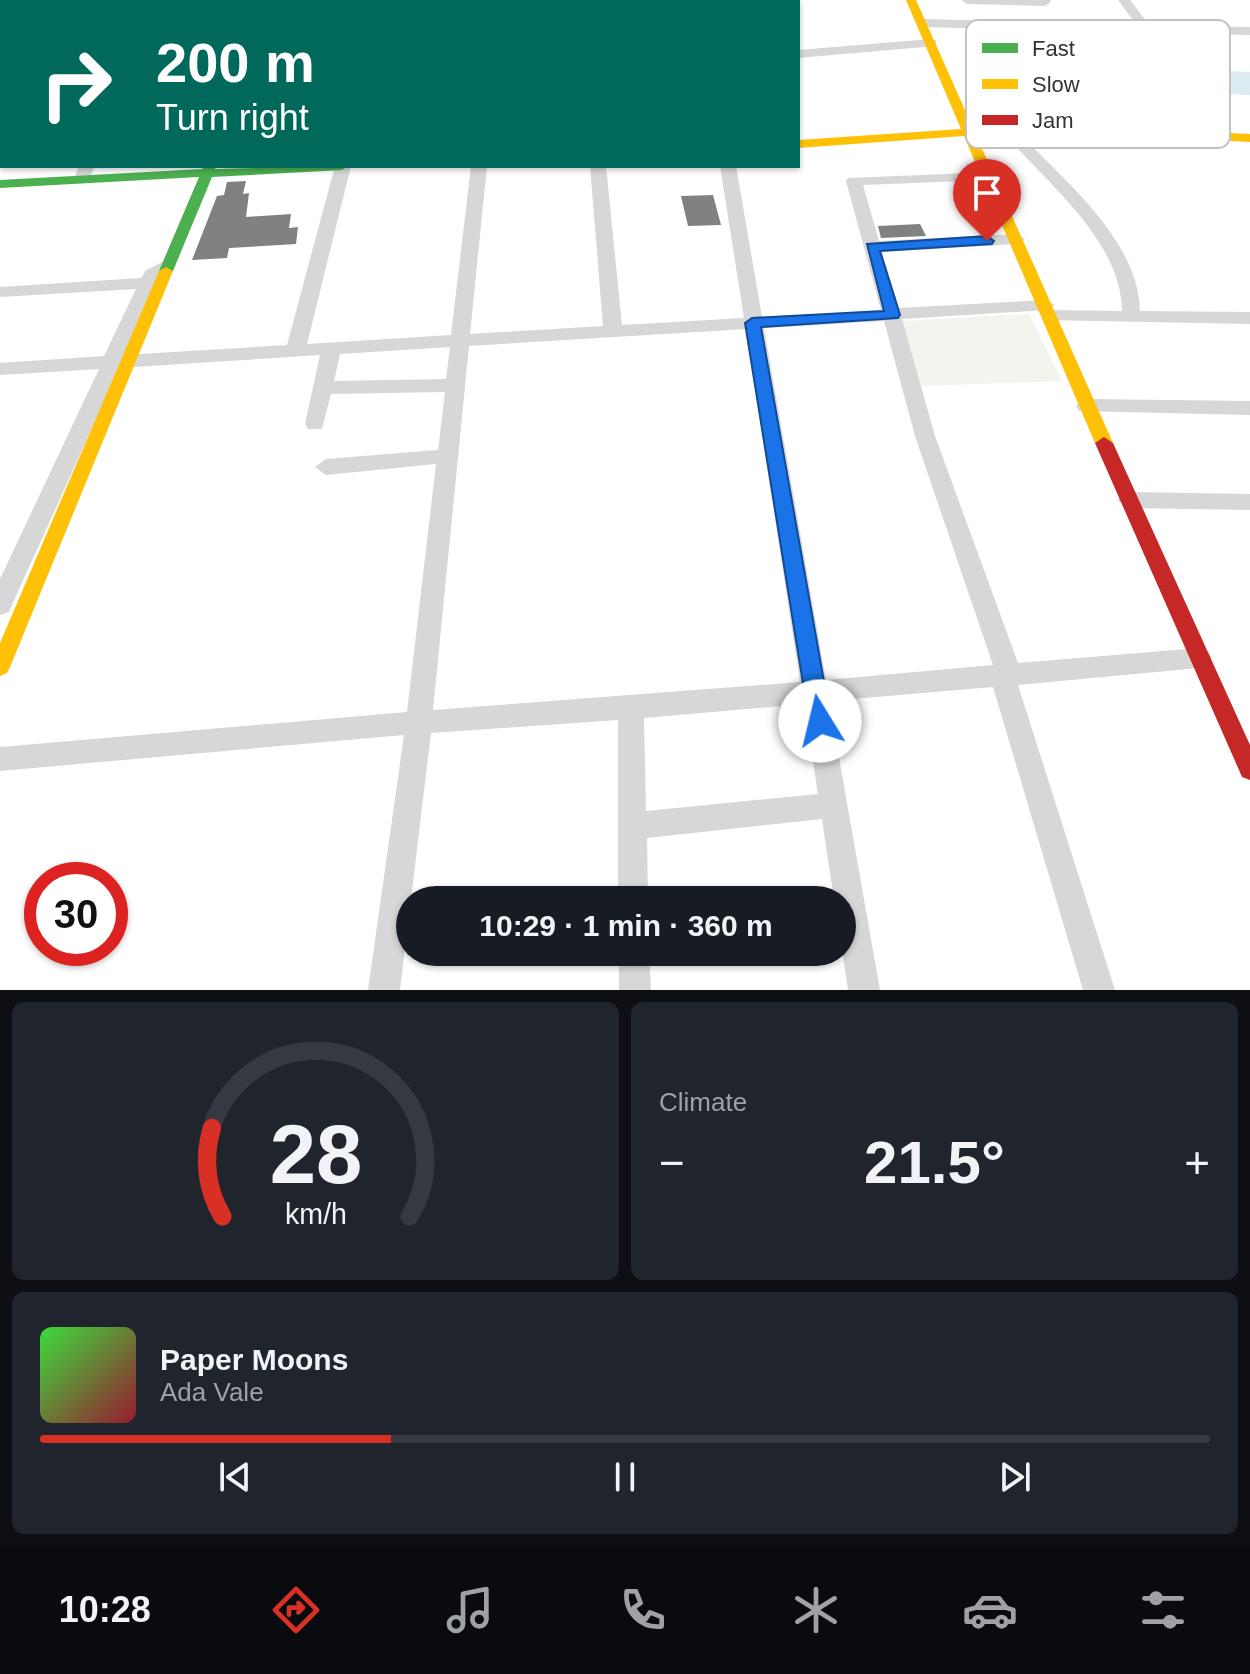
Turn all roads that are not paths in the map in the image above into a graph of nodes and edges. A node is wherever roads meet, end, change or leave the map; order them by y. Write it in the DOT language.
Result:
graph roads {
  1 [pos="911,0"];
  2 [pos="967,0"];
  3 [pos="1124,0"];
  4 [pos="1045,2"];
  5 [pos="1139,20"];
  6 [pos="922,23"];
  7 [pos="966,24"];
  8 [pos="1230,31"];
  9 [pos="1250,31"];
  10 [pos="931,43"];
  11 [pos="800,54"];
  12 [pos="966,125"];
  13 [pos="966,132"];
  14 [pos="1230,136"];
  15 [pos="1250,138"];
  16 [pos="800,144"];
  17 [pos="976,148"];
  18 [pos="1024,148"];
  19 [pos="253,168"];
  20 [pos="341,168"];
  21 [pos="479,168"];
  22 [pos="598,168"];
  23 [pos="728,168"];
  24 [pos="208,169"];
  25 [pos="84,173"];
  26 [pos="989,175"];
  27 [pos="0,184"];
  28 [pos="1016,239"];
  29 [pos="872,247"];
  30 [pos="159,276"];
  31 [pos="0,292"];
  32 [pos="1049,311"];
  33 [pos="893,315"];
  34 [pos="1131,317"];
  35 [pos="1250,318"];
  36 [pos="752,323"];
  37 [pos="613,332"];
  38 [pos="459,341"];
  39 [pos="331,350"];
  40 [pos="295,352"];
  41 [pos="119,362"];
  42 [pos="0,369"];
  43 [pos="455,385"];
  44 [pos="323,388"];
  45 [pos="1086,406"];
  46 [pos="1250,408"];
  47 [pos="315,424"];
  48 [pos="448,456"];
  49 [pos="326,467"];
  50 [pos="1128,500"];
  51 [pos="1250,502"];
  52 [pos="0,605"];
  53 [pos="1199,658"];
  54 [pos="0,667"];
  55 [pos="1005,674"];
  56 [pos="816,693"];
  57 [pos="631,708"];
  58 [pos="419,722"];
  59 [pos="1242,733"];
  60 [pos="0,759"];
  61 [pos="1250,770"];
  62 [pos="834,805"];
  63 [pos="632,826"];
  64 [pos="633,886"];
  65 [pos="634,966"];
  66 [pos="384,990"];
  67 [pos="635,990"];
  68 [pos="864,990"];
  69 [pos="1099,990"];
  1 -- 6 [label="street"];
  2 -- 4 [label="street"];
  3 -- 5 [label="street"];
  6 -- 7 [label="street"];
  6 -- 10 [label="street"];
  8 -- 9 [label="street"];
  10 -- 11 [label="street"];
  10 -- 12 [label="street"];
  13 -- 16 [label="street"];
  14 -- 15 [label="street"];
  17 -- 26 [label="street"];
  18 -- 34 [label="street"];
  19 -- 24 [label="street"];
  20 -- 40 [label="street"];
  21 -- 38 [label="street"];
  22 -- 37 [label="street"];
  23 -- 36 [label="street"];
  24 -- 25 [label="street"];
  24 -- 30 [label="street"];
  25 -- 27 [label="street"];
  26 -- 28 [label="street"];
  26 -- 29 [label="street"];
  28 -- 29 [label="street"];
  28 -- 32 [label="street"];
  29 -- 33 [label="street"];
  30 -- 31 [label="street"];
  30 -- 41 [label="street"];
  32 -- 33 [label="street"];
  32 -- 34 [label="street"];
  32 -- 45 [label="street"];
  33 -- 36 [label="street"];
  33 -- 55 [label="street"];
  34 -- 35 [label="street"];
  36 -- 37 [label="street"];
  36 -- 56 [label="street"];
  37 -- 38 [label="street"];
  38 -- 39 [label="street"];
  38 -- 43 [label="street"];
  39 -- 40 [label="street"];
  39 -- 44 [label="street"];
  40 -- 41 [label="street"];
  41 -- 42 [label="street"];
  41 -- 52 [label="street"];
  41 -- 54 [label="street"];
  43 -- 44 [label="street"];
  43 -- 48 [label="street"];
  44 -- 47 [label="street"];
  45 -- 46 [label="street"];
  45 -- 50 [label="street"];
  48 -- 49 [label="street"];
  48 -- 58 [label="street"];
  50 -- 51 [label="street"];
  50 -- 53 [label="street"];
  53 -- 55 [label="street"];
  53 -- 59 [label="street"];
  55 -- 56 [label="street"];
  55 -- 69 [label="street"];
  56 -- 57 [label="street"];
  56 -- 62 [label="street"];
  57 -- 58 [label="street"];
  57 -- 63 [label="street"];
  58 -- 60 [label="street"];
  58 -- 66 [label="street"];
  59 -- 61 [label="street"];
  62 -- 63 [label="street"];
  62 -- 68 [label="street"];
  63 -- 64 [label="street"];
  65 -- 67 [label="street"];
}
